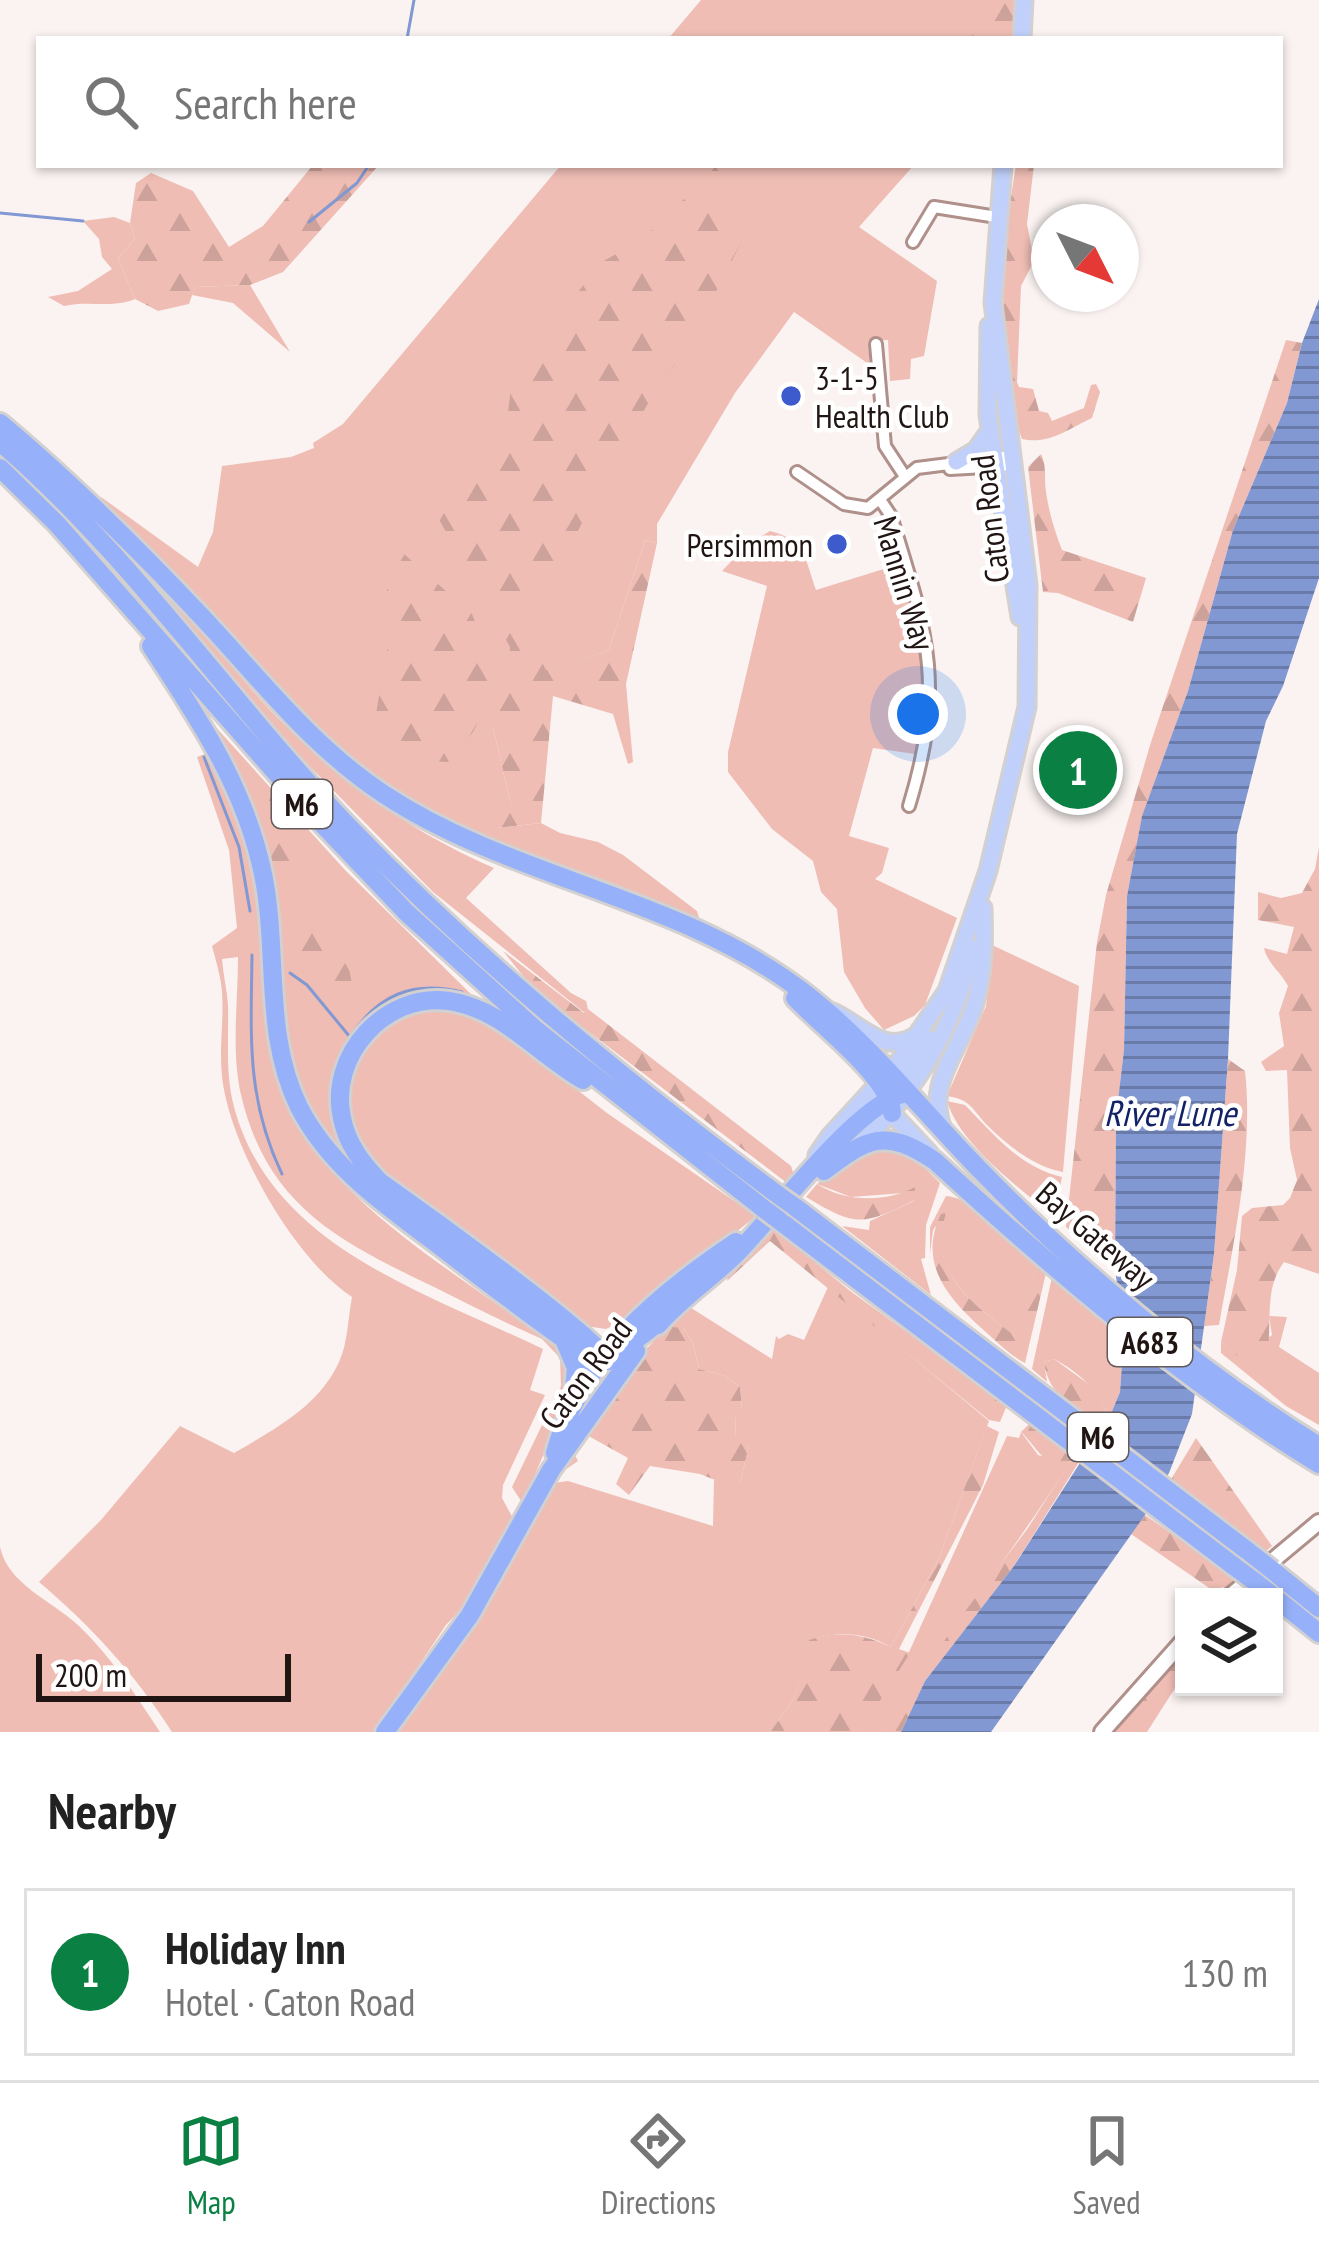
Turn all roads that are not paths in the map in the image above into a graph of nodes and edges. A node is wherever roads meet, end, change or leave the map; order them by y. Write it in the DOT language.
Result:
graph roads {
  1 [pos="1024,0"];
  2 [pos="1022,36"];
  3 [pos="1003,168"];
  4 [pos="997,217"];
  5 [pos="913,242"];
  6 [pos="993,303"];
  7 [pos="876,344"];
  8 [pos="0,423"];
  9 [pos="990,430"];
  10 [pos="0,442"];
  11 [pos="1004,461"];
  12 [pos="956,462"];
  13 [pos="935,465"];
  14 [pos="0,469"];
  15 [pos="797,472"];
  16 [pos="904,476"];
  17 [pos="881,501"];
  18 [pos="101,573"];
  19 [pos="1024,600"];
  20 [pos="909,806"];
  21 [pos="988,871"];
  22 [pos="983,908"];
  23 [pos="763,963"];
  24 [pos="824,1009"];
  25 [pos="924,1029"];
  26 [pos="889,1092"];
  27 [pos="634,1109"];
  28 [pos="944,1131"];
  29 [pos="860,1144"];
  30 [pos="935,1161"];
  31 [pos="806,1177"];
  32 [pos="775,1212"];
  33 [pos="1041,1240"];
  34 [pos="662,1319"];
  35 [pos="631,1326"];
  36 [pos="564,1329"];
  37 [pos="606,1358"];
  38 [pos="609,1384"];
  39 [pos="570,1412"];
  40 [pos="1266,1414"];
  41 [pos="1319,1442"];
  42 [pos="1319,1464"];
  43 [pos="551,1470"];
  44 [pos="1187,1517"];
  45 [pos="1314,1526"];
  46 [pos="1319,1543"];
  47 [pos="1265,1577"];
  48 [pos="1240,1588"];
  49 [pos="1319,1608"];
  50 [pos="1319,1633"];
  51 [pos="1175,1650"];
  52 [pos="386,1732"];
  53 [pos="1102,1732"];
  1 -- 2 [label="main road"];
  3 -- 4 [label="main road, Caton Road"];
  4 -- 5 [label="street"];
  4 -- 6 [label="main road, Caton Road"];
  6 -- 9 [label="main road, Caton Road"];
  6 -- 11 [label="main road, Caton Road"];
  7 -- 16 [label="street, Mannin Way"];
  8 -- 23 [label="highway, A683"];
  9 -- 11 [label="main road, Caton Road"];
  9 -- 12 [label="main road"];
  10 -- 32 [label="highway, M6"];
  11 -- 12 [label="street, Mannin Way"];
  11 -- 13 [label="street, Mannin Way"];
  11 -- 19 [label="main road, Caton Road"];
  11 -- 19 [label="main road, Caton Road"];
  12 -- 13 [label="street, Mannin Way"];
  13 -- 16 [label="street, Mannin Way"];
  14 -- 18 [label="highway, M6"];
  15 -- 17 [label="street, Mannin Way"];
  16 -- 17 [label="street, Mannin Way"];
  17 -- 20 [label="street, Mannin Way"];
  18 -- 27 [label="highway, M6"];
  18 -- 36 [label="highway"];
  19 -- 21 [label="main road, Caton Road"];
  21 -- 22 [label="main road, Caton Road"];
  21 -- 25 [label="main road, Caton Road"];
  22 -- 26 [label="main road, Caton Road"];
  22 -- 28 [label="main road"];
  23 -- 24 [label="highway, A683"];
  23 -- 26 [label="highway, A683"];
  24 -- 25 [label="main road"];
  24 -- 26 [label="highway, A683"];
  25 -- 26 [label="main road, Caton Road"];
  26 -- 28 [label="highway, Bay Gateway / A683"];
  26 -- 29 [label="main road, Caton Road"];
  26 -- 30 [label="main road, A683"];
  26 -- 31 [label="highway"];
  27 -- 32 [label="highway, M6"];
  27 -- 36 [label="highway"];
  28 -- 33 [label="highway, Bay Gateway / A683"];
  29 -- 30 [label="highway"];
  29 -- 31 [label="highway, Caton Road"];
  30 -- 33 [label="highway, Bay Gateway / A683"];
  31 -- 32 [label="highway, Caton Road"];
  32 -- 34 [label="highway, Caton Road"];
  32 -- 35 [label="highway, Caton Road"];
  32 -- 44 [label="highway, M6"];
  32 -- 44 [label="highway, M6"];
  33 -- 40 [label="highway, Bay Gateway / A683"];
  33 -- 40 [label="highway, Bay Gateway / A683"];
  34 -- 37 [label="highway"];
  34 -- 38 [label="highway, Caton Road"];
  35 -- 36 [label="highway"];
  35 -- 37 [label="highway, Caton Road"];
  36 -- 37 [label="highway"];
  36 -- 39 [label="highway"];
  37 -- 38 [label="highway"];
  37 -- 39 [label="highway, Caton Road"];
  38 -- 43 [label="highway, Caton Road"];
  39 -- 43 [label="highway, Caton Road"];
  40 -- 41 [label="highway"];
  40 -- 42 [label="highway, Bay Gateway / A683"];
  43 -- 52 [label="highway"];
  44 -- 47 [label="highway, M6, bridge"];
  45 -- 46 [label="street"];
  45 -- 48 [label="street"];
  47 -- 49 [label="highway, M6"];
  47 -- 50 [label="highway, M6"];
  51 -- 53 [label="street"];
}
